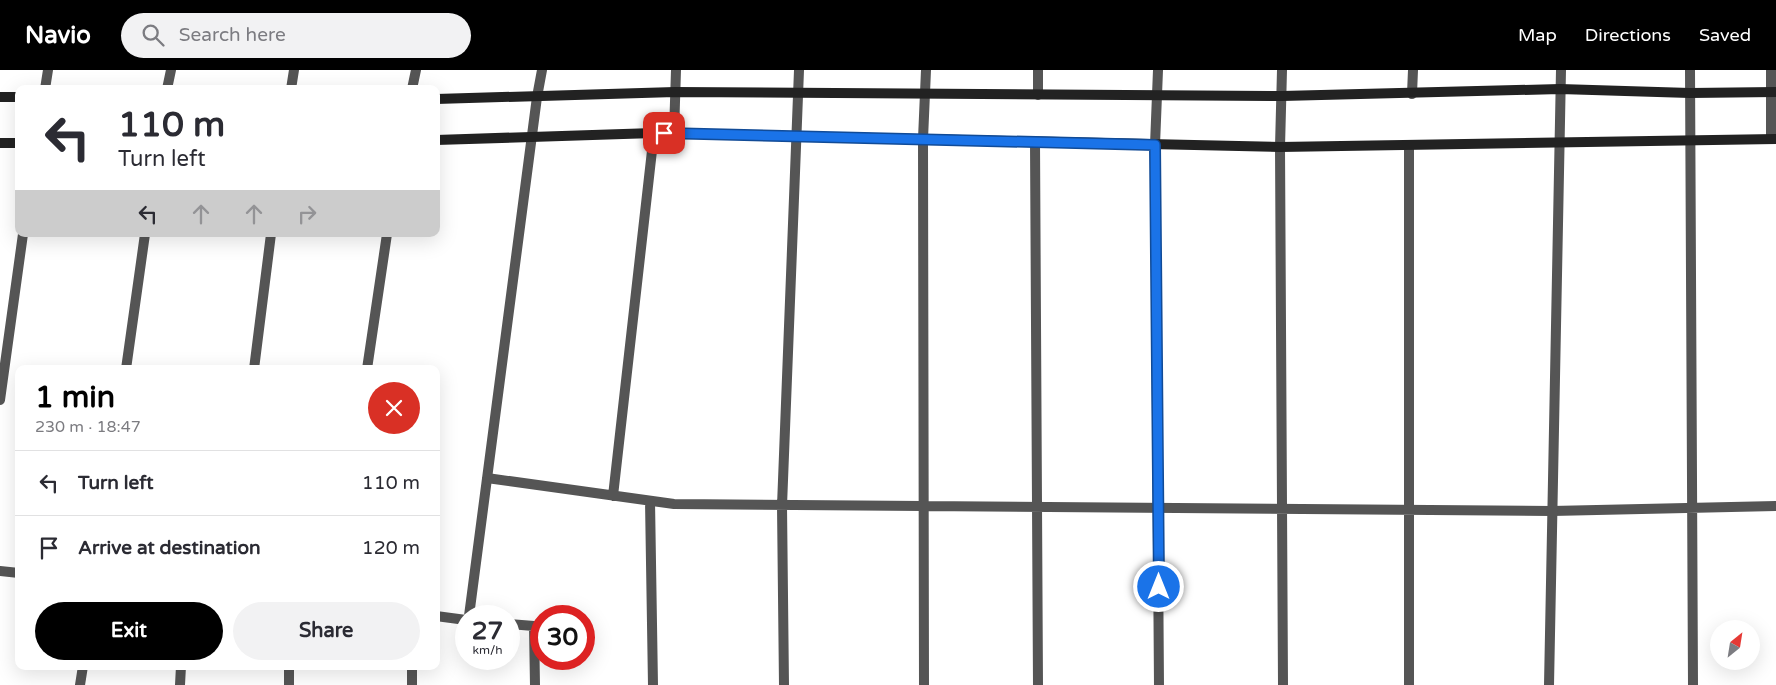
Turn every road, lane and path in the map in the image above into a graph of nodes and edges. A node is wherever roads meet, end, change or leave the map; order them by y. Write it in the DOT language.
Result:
graph roads {
  1 [pos="48,70"];
  2 [pos="171,70"];
  3 [pos="294,70"];
  4 [pos="416,70"];
  5 [pos="542,70"];
  6 [pos="676,70"];
  7 [pos="799,70"];
  8 [pos="926,70"];
  9 [pos="1038,70"];
  10 [pos="1158,70"];
  11 [pos="1282,70"];
  12 [pos="1413,70"];
  13 [pos="1561,70"];
  14 [pos="1690,70"];
  15 [pos="1771,70"];
  16 [pos="46,85"];
  17 [pos="169,85"];
  18 [pos="292,85"];
  19 [pos="413,85"];
  20 [pos="1560,89"];
  21 [pos="675,92"];
  22 [pos="798,92"];
  23 [pos="1774,92"];
  24 [pos="1690,93"];
  25 [pos="925,94"];
  26 [pos="1412,94"];
  27 [pos="1038,95"];
  28 [pos="1157,96"];
  29 [pos="1282,96"];
  30 [pos="15,97"];
  31 [pos="537,97"];
  32 [pos="0,98"];
  33 [pos="440,98"];
  34 [pos="654,133"];
  35 [pos="674,133"];
  36 [pos="796,135"];
  37 [pos="531,138"];
  38 [pos="922,139"];
  39 [pos="1774,139"];
  40 [pos="440,140"];
  41 [pos="1690,141"];
  42 [pos="1035,142"];
  43 [pos="0,143"];
  44 [pos="15,143"];
  45 [pos="1559,143"];
  46 [pos="1155,145"];
  47 [pos="1409,146"];
  48 [pos="1280,147"];
  49 [pos="23,237"];
  50 [pos="145,237"];
  51 [pos="272,237"];
  52 [pos="387,237"];
  53 [pos="127,365"];
  54 [pos="255,365"];
  55 [pos="368,365"];
  56 [pos="0,400"];
  57 [pos="486,478"];
  58 [pos="613,496"];
  59 [pos="650,501"];
  60 [pos="782,506"];
  61 [pos="924,506"];
  62 [pos="1776,506"];
  63 [pos="1037,507"];
  64 [pos="1158,508"];
  65 [pos="1692,508"];
  66 [pos="1282,509"];
  67 [pos="1409,510"];
  68 [pos="1552,512"];
  69 [pos="0,571"];
  70 [pos="15,573"];
  71 [pos="470,605"];
  72 [pos="440,617"];
  73 [pos="455,619"];
  74 [pos="520,625"];
  75 [pos="82,670"];
  76 [pos="181,670"];
  77 [pos="289,670"];
  78 [pos="412,670"];
  79 [pos="80,685"];
  80 [pos="180,685"];
  81 [pos="289,685"];
  82 [pos="412,685"];
  83 [pos="535,685"];
  84 [pos="653,685"];
  85 [pos="784,685"];
  86 [pos="924,685"];
  87 [pos="1038,685"];
  88 [pos="1159,685"];
  89 [pos="1283,685"];
  90 [pos="1409,685"];
  91 [pos="1549,685"];
  92 [pos="1693,685"];
  1 -- 16 [label="street"];
  2 -- 17 [label="street"];
  3 -- 18 [label="street"];
  4 -- 19 [label="street"];
  5 -- 31 [label="street"];
  6 -- 21 [label="street"];
  7 -- 22 [label="street"];
  8 -- 25 [label="street"];
  9 -- 27 [label="street"];
  10 -- 28 [label="street"];
  11 -- 29 [label="street"];
  12 -- 26 [label="street"];
  13 -- 20 [label="street"];
  14 -- 24 [label="street"];
  15 -- 23 [label="street"];
  20 -- 24 [label="main road"];
  20 -- 26 [label="main road"];
  20 -- 45 [label="street"];
  21 -- 22 [label="main road"];
  21 -- 31 [label="main road"];
  21 -- 35 [label="street"];
  22 -- 25 [label="main road"];
  22 -- 36 [label="street"];
  23 -- 24 [label="main road"];
  23 -- 39 [label="street"];
  24 -- 41 [label="street"];
  25 -- 27 [label="main road"];
  25 -- 38 [label="street"];
  26 -- 29 [label="main road"];
  27 -- 28 [label="main road"];
  28 -- 29 [label="main road"];
  28 -- 46 [label="street"];
  29 -- 48 [label="street"];
  30 -- 32 [label="main road"];
  31 -- 33 [label="main road"];
  31 -- 37 [label="street"];
  34 -- 35 [label="main road"];
  34 -- 37 [label="main road"];
  34 -- 58 [label="street"];
  35 -- 36 [label="main road"];
  36 -- 38 [label="main road"];
  36 -- 60 [label="street"];
  37 -- 40 [label="main road"];
  37 -- 57 [label="street"];
  38 -- 42 [label="main road"];
  38 -- 61 [label="street"];
  39 -- 41 [label="main road"];
  41 -- 45 [label="main road"];
  41 -- 65 [label="street"];
  42 -- 46 [label="main road"];
  42 -- 63 [label="street"];
  43 -- 44 [label="main road"];
  45 -- 47 [label="main road"];
  45 -- 68 [label="street"];
  46 -- 48 [label="main road"];
  46 -- 64 [label="street"];
  47 -- 48 [label="main road"];
  47 -- 67 [label="street"];
  48 -- 66 [label="street"];
  49 -- 56 [label="street"];
  50 -- 53 [label="street"];
  51 -- 54 [label="street"];
  52 -- 55 [label="street"];
  57 -- 58 [label="street"];
  57 -- 71 [label="street"];
  58 -- 59 [label="street"];
  59 -- 60 [label="street"];
  59 -- 84 [label="street"];
  60 -- 61 [label="street"];
  60 -- 85 [label="street"];
  61 -- 63 [label="street"];
  61 -- 86 [label="street"];
  62 -- 65 [label="street"];
  63 -- 64 [label="street"];
  63 -- 87 [label="street"];
  64 -- 66 [label="street"];
  64 -- 88 [label="street"];
  65 -- 68 [label="street"];
  65 -- 92 [label="street"];
  66 -- 67 [label="street"];
  66 -- 89 [label="street"];
  67 -- 68 [label="street"];
  67 -- 90 [label="street"];
  68 -- 91 [label="street"];
  69 -- 70 [label="street"];
  72 -- 73 [label="street"];
  74 -- 83 [label="street"];
  75 -- 79 [label="street"];
  76 -- 80 [label="street"];
  77 -- 81 [label="street"];
  78 -- 82 [label="street"];
}
